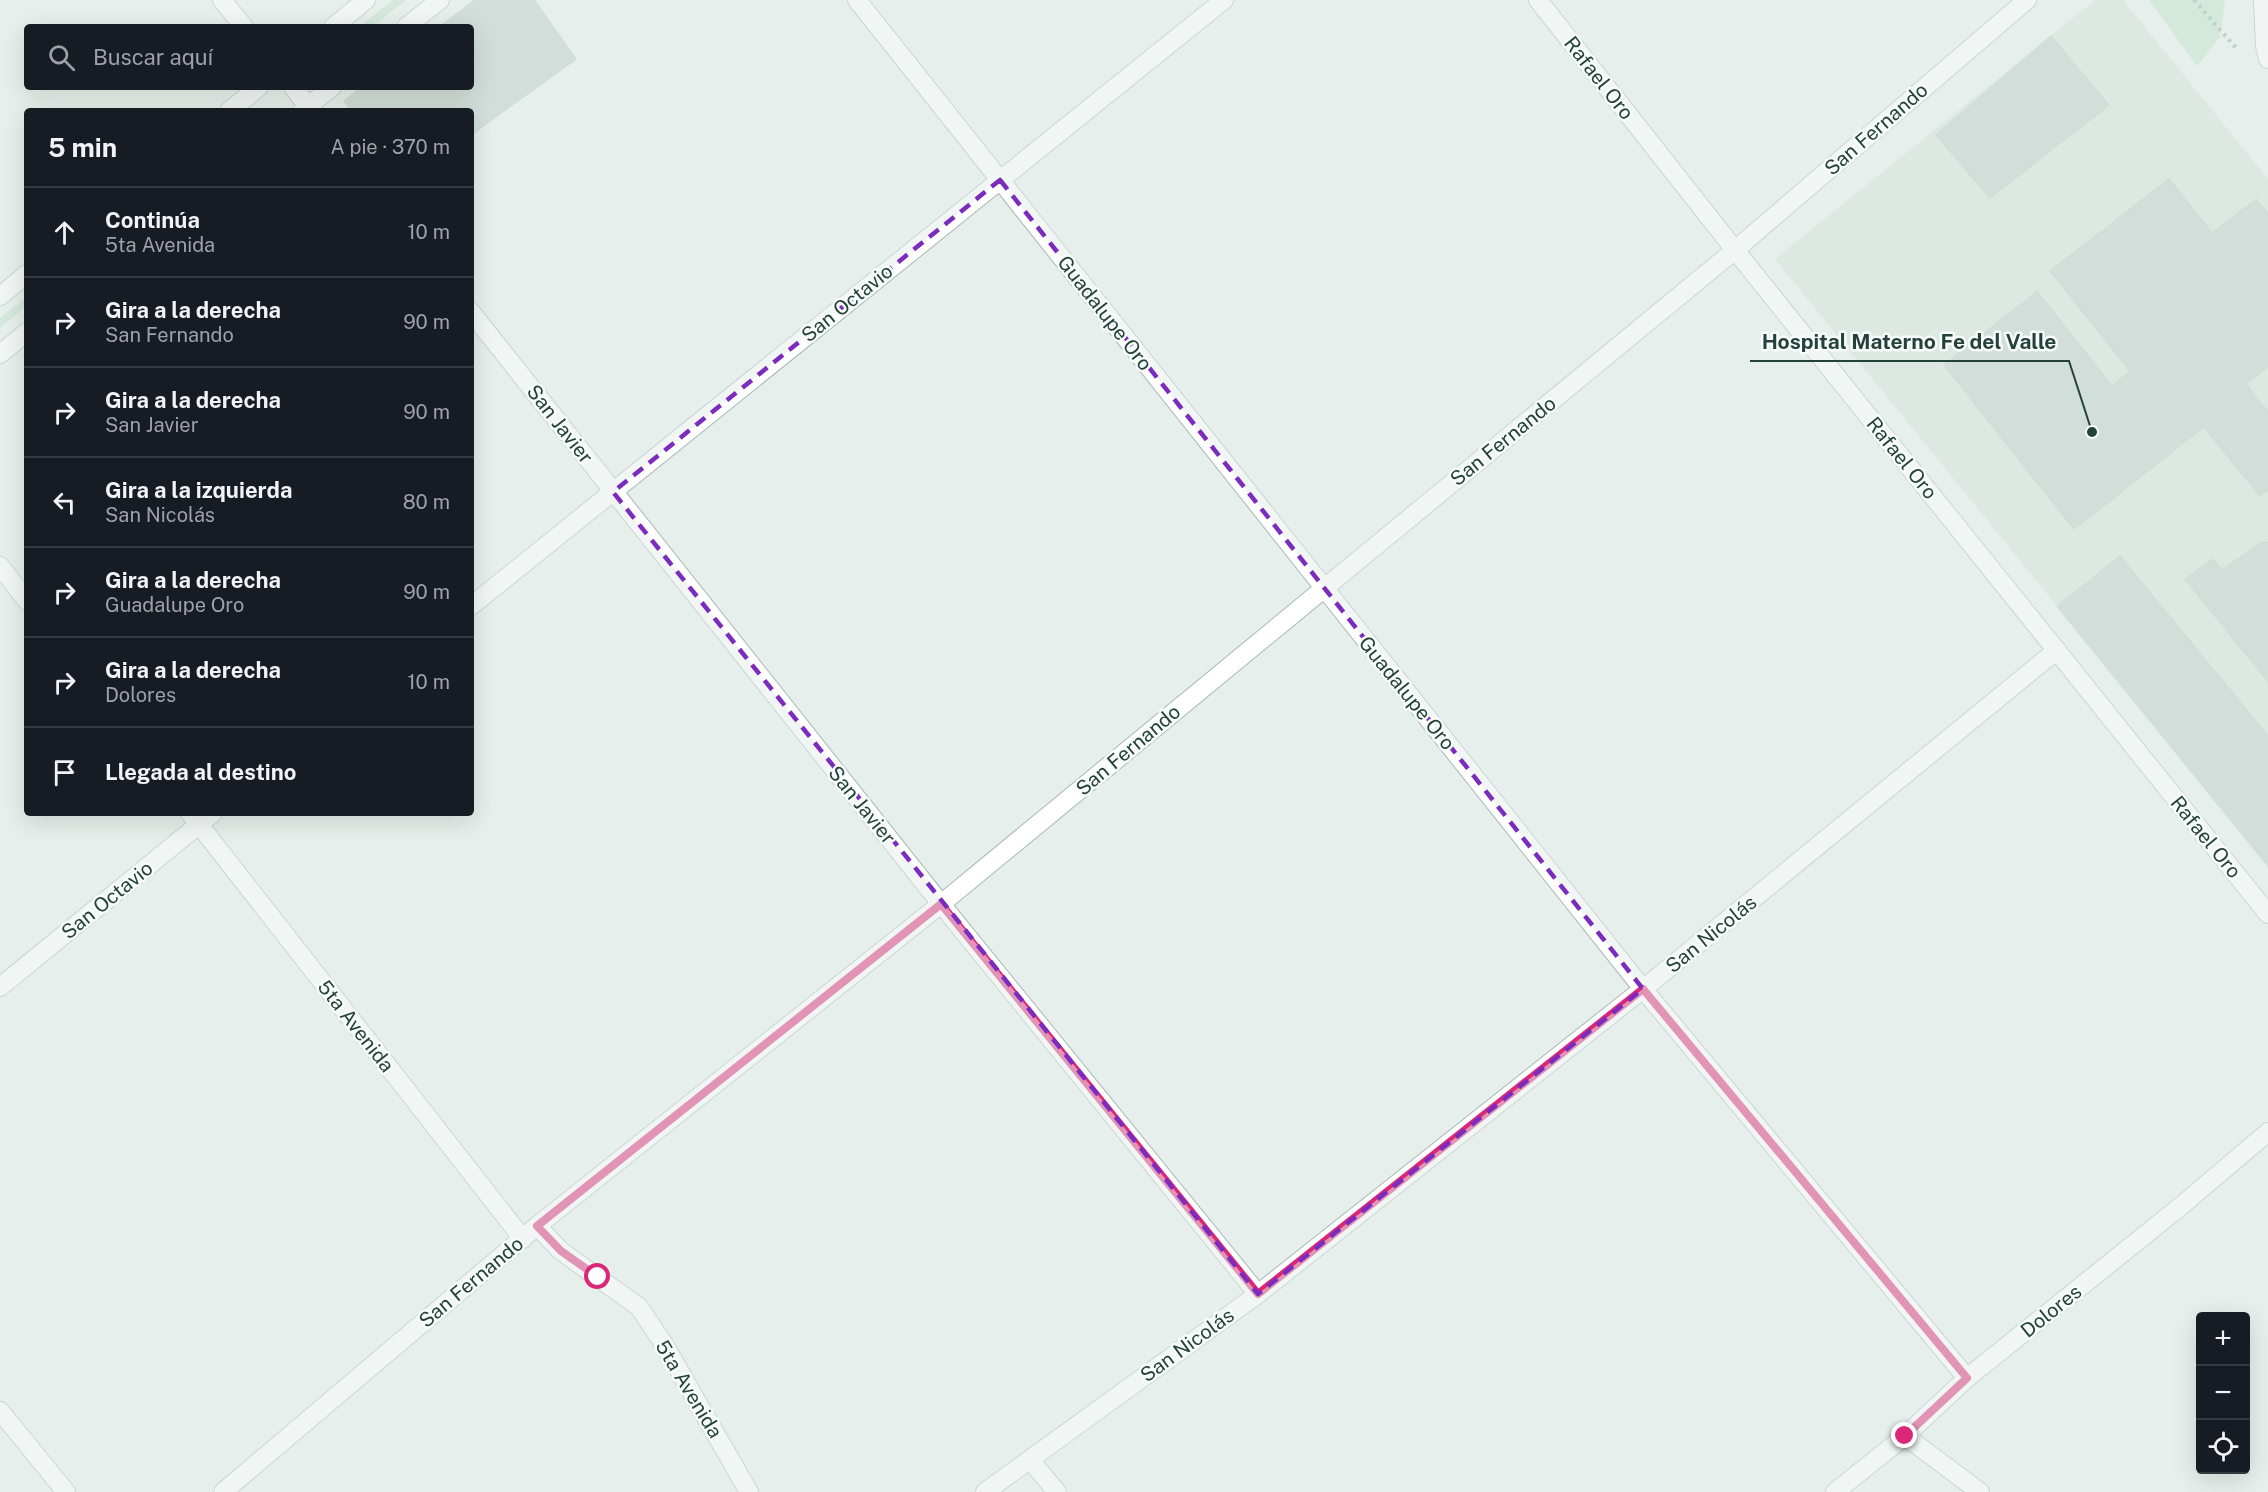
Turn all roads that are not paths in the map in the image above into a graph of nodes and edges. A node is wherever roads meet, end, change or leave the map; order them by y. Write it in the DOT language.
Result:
graph roads {
  1 [pos="222,0"];
  2 [pos="366,0"];
  3 [pos="440,0"];
  4 [pos="857,0"];
  5 [pos="1224,0"];
  6 [pos="1538,0"];
  7 [pos="2027,0"];
  8 [pos="2263,0"];
  9 [pos="242,24"];
  10 [pos="337,24"];
  11 [pos="410,24"];
  12 [pos="2268,59"];
  13 [pos="255,90"];
  14 [pos="295,90"];
  15 [pos="329,90"];
  16 [pos="233,108"];
  17 [pos="306,108"];
  18 [pos="308,108"];
  19 [pos="1000,180"];
  20 [pos="1735,250"];
  21 [pos="24,276"];
  22 [pos="0,296"];
  23 [pos="474,316"];
  24 [pos="24,334"];
  25 [pos="0,354"];
  26 [pos="613,492"];
  27 [pos="0,566"];
  28 [pos="1323,588"];
  29 [pos="24,597"];
  30 [pos="474,604"];
  31 [pos="2057,650"];
  32 [pos="201,817"];
  33 [pos="941,904"];
  34 [pos="2268,915"];
  35 [pos="0,987"];
  36 [pos="1643,989"];
  37 [pos="2268,1132"];
  38 [pos="537,1226"];
  39 [pos="523,1239"];
  40 [pos="1258,1294"];
  41 [pos="1967,1378"];
  42 [pos="0,1411"];
  43 [pos="1905,1436"];
  44 [pos="1030,1460"];
  45 [pos="66,1492"];
  46 [pos="223,1492"];
  47 [pos="749,1492"];
  48 [pos="985,1492"];
  49 [pos="1057,1492"];
  50 [pos="1835,1492"];
  51 [pos="1980,1492"];
  1 -- 9 [label="street"];
  2 -- 10 [label="street"];
  3 -- 11 [label="street"];
  4 -- 19 [label="street, Guadalupe Oro"];
  5 -- 19 [label="street, San Octavio"];
  6 -- 20 [label="street, Rafael Oro"];
  7 -- 20 [label="street, San Fernando"];
  8 -- 12 [label="street"];
  13 -- 16 [label="street"];
  14 -- 17 [label="street"];
  15 -- 18 [label="street"];
  19 -- 26 [label="street, San Octavio"];
  19 -- 28 [label="street, Guadalupe Oro"];
  20 -- 28 [label="street, San Fernando"];
  20 -- 31 [label="street, Rafael Oro"];
  21 -- 22 [label="street"];
  23 -- 26 [label="street, San Javier"];
  24 -- 25 [label="street"];
  26 -- 30 [label="street, San Octavio"];
  26 -- 33 [label="street, San Javier"];
  27 -- 29 [label="street"];
  28 -- 33 [label="street, San Fernando"];
  28 -- 36 [label="street, Guadalupe Oro"];
  31 -- 34 [label="street, Rafael Oro"];
  31 -- 36 [label="street, San Nicolás"];
  32 -- 35 [label="street, San Octavio"];
  32 -- 39 [label="street, 5ta Avenida"];
  33 -- 38 [label="street, San Fernando"];
  33 -- 40 [label="street, San Javier"];
  36 -- 40 [label="street, San Nicolás"];
  36 -- 41 [label="street, Guadalupe Oro"];
  37 -- 41 [label="street, Dolores"];
  38 -- 39 [label="street, San Fernando"];
  38 -- 47 [label="street, 5ta Avenida"];
  39 -- 46 [label="street, San Fernando"];
  40 -- 44 [label="street, San Nicolás"];
  41 -- 43 [label="street, Dolores"];
  42 -- 45 [label="street"];
  43 -- 50 [label="street, Dolores"];
  43 -- 51 [label="street"];
  44 -- 48 [label="street, San Nicolás"];
  44 -- 49 [label="street"];
}
